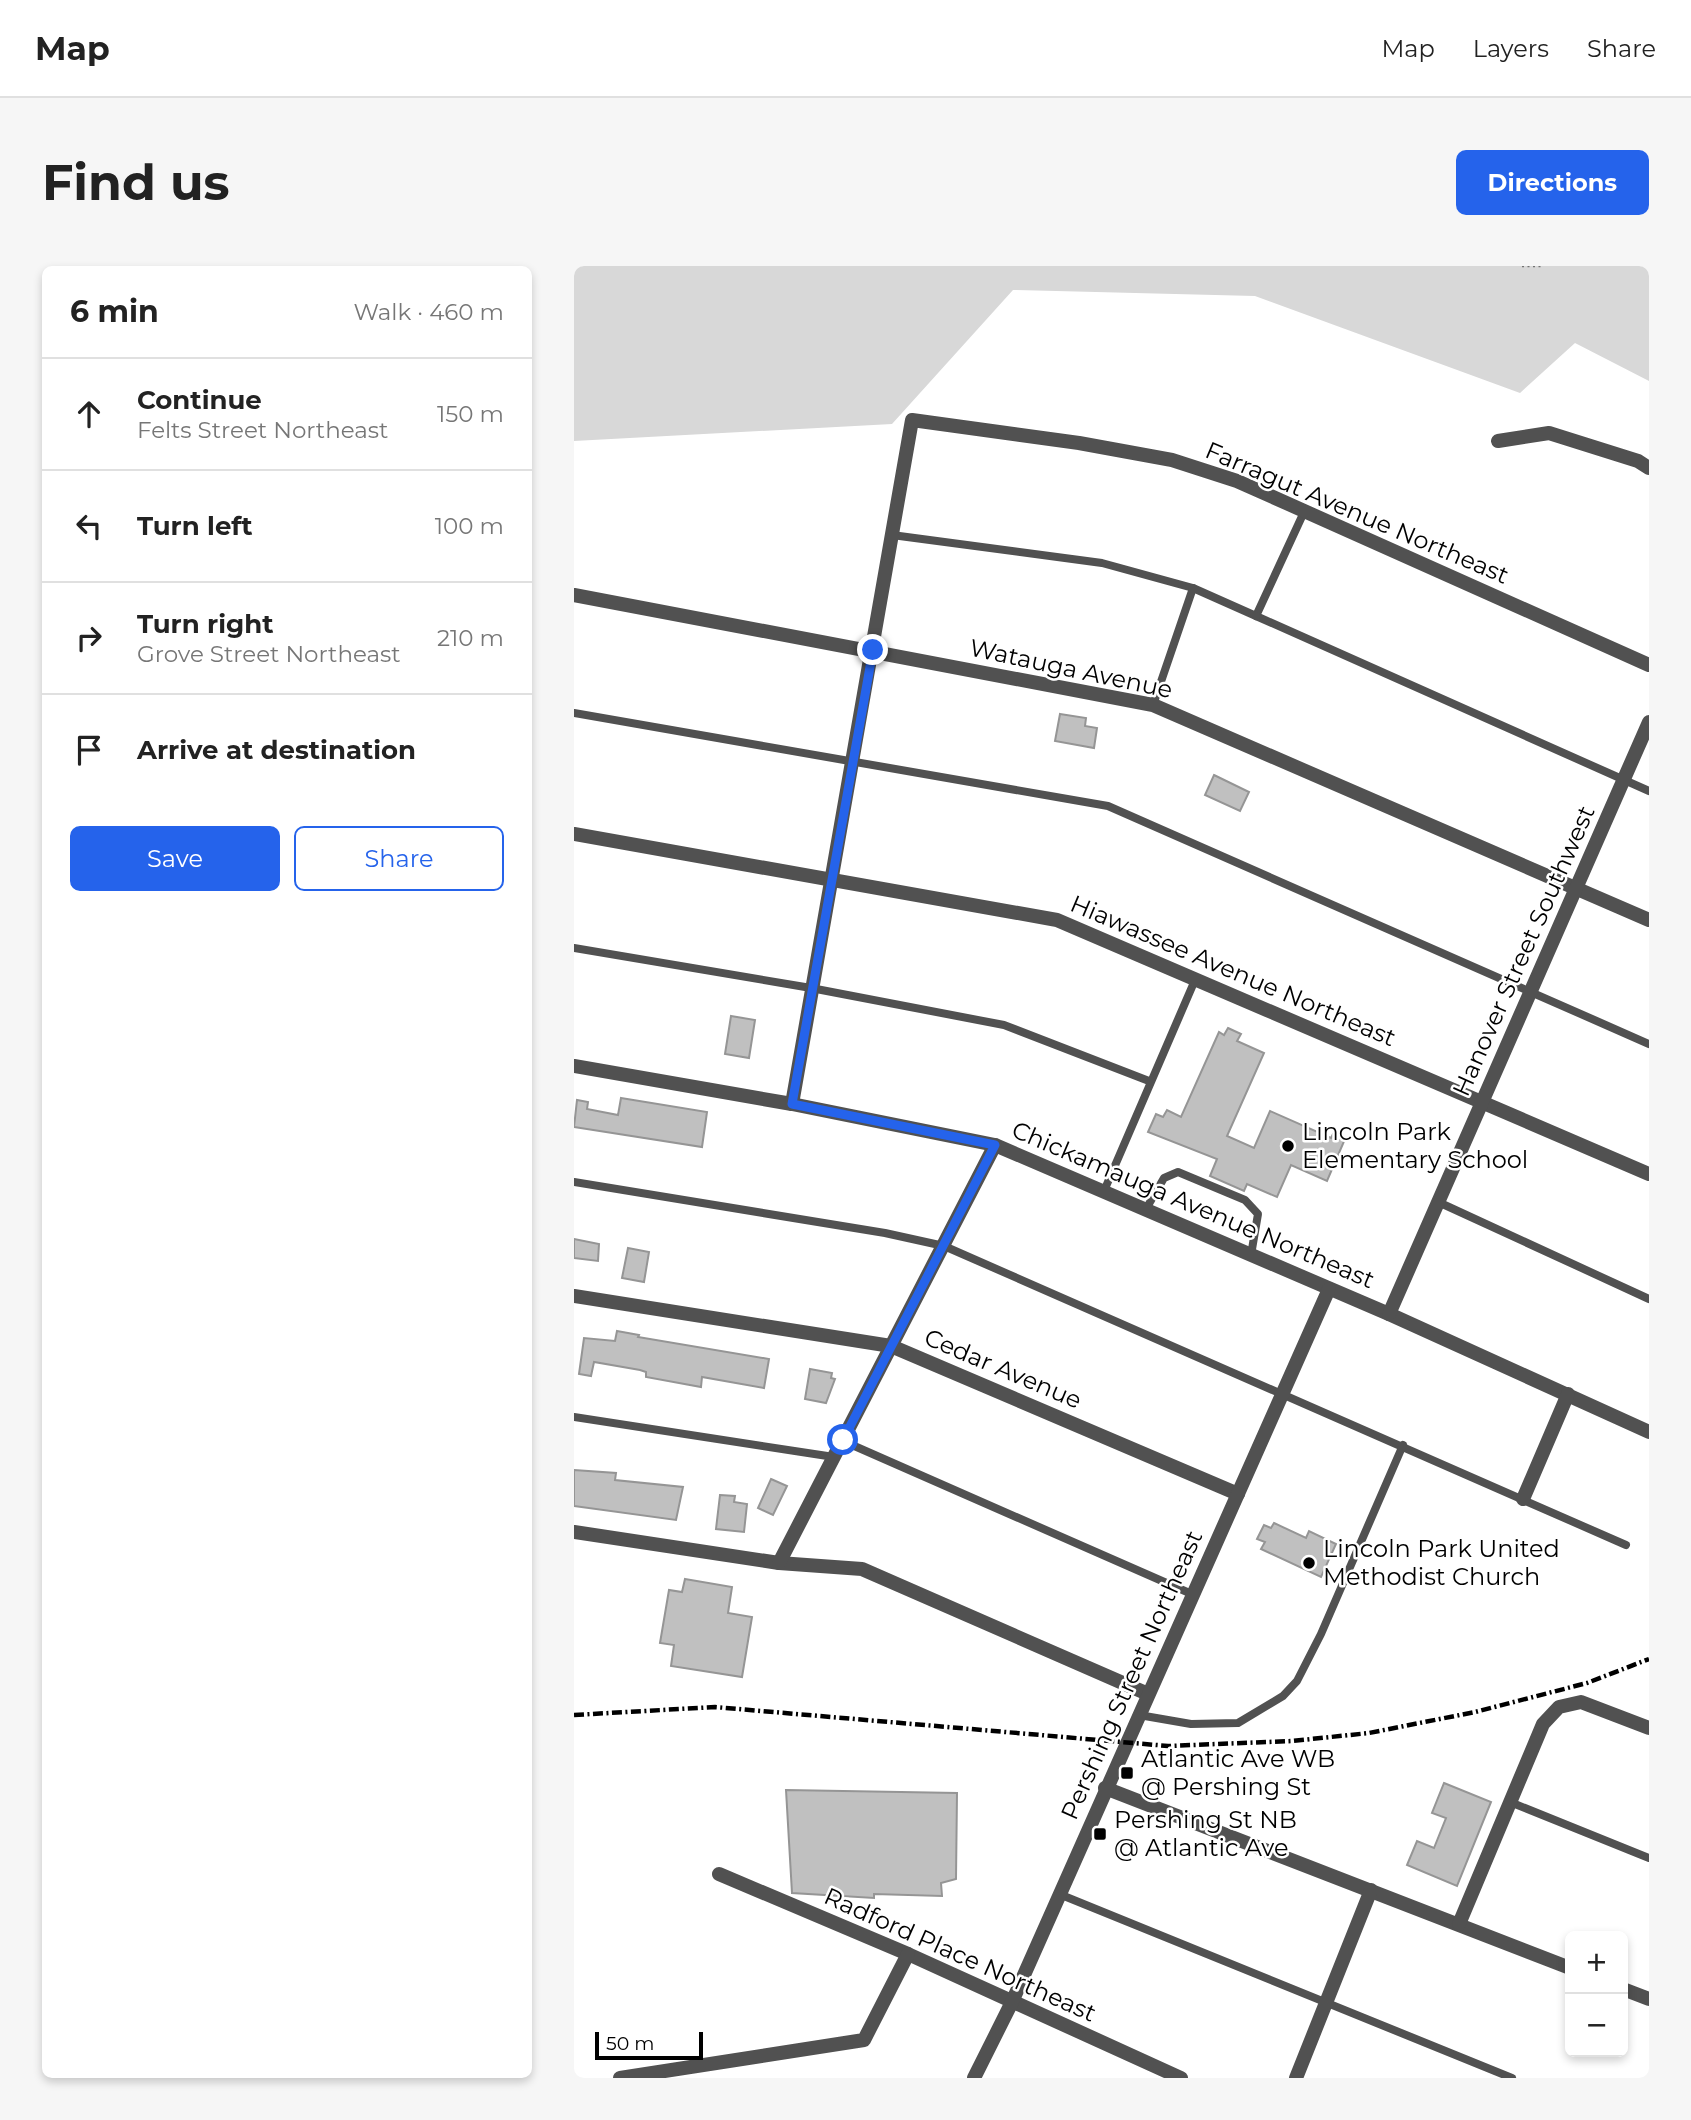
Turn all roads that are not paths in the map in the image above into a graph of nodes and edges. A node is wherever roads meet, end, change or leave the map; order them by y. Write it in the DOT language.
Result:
graph roads {
  1 [pos="1498,441"];
  2 [pos="1649,468"];
  3 [pos="1304,512"];
  4 [pos="892,535"];
  5 [pos="1193,588"];
  6 [pos="574,595"];
  7 [pos="1256,616"];
  8 [pos="873,650"];
  9 [pos="1649,665"];
  10 [pos="1153,705"];
  11 [pos="574,713"];
  12 [pos="1649,722"];
  13 [pos="852,760"];
  14 [pos="1624,781"];
  15 [pos="1649,792"];
  16 [pos="574,834"];
  17 [pos="830,878"];
  18 [pos="1577,888"];
  19 [pos="1649,920"];
  20 [pos="574,948"];
  21 [pos="1195,980"];
  22 [pos="811,988"];
  23 [pos="1530,993"];
  24 [pos="1649,1044"];
  25 [pos="574,1066"];
  26 [pos="1150,1081"];
  27 [pos="1482,1102"];
  28 [pos="792,1104"];
  29 [pos="995,1145"];
  30 [pos="1649,1174"];
  31 [pos="574,1182"];
  32 [pos="1104,1191"];
  33 [pos="1436,1201"];
  34 [pos="1146,1209"];
  35 [pos="944,1246"];
  36 [pos="1251,1255"];
  37 [pos="1329,1289"];
  38 [pos="574,1296"];
  39 [pos="1649,1299"];
  40 [pos="1389,1314"];
  41 [pos="891,1346"];
  42 [pos="1283,1393"];
  43 [pos="1568,1394"];
  44 [pos="574,1417"];
  45 [pos="1649,1432"];
  46 [pos="843,1440"];
  47 [pos="1403,1446"];
  48 [pos="834,1457"];
  49 [pos="1238,1494"];
  50 [pos="1523,1499"];
  51 [pos="574,1532"];
  52 [pos="1626,1545"];
  53 [pos="779,1563"];
  54 [pos="1194,1595"];
  55 [pos="1148,1694"];
  56 [pos="1138,1715"];
  57 [pos="1649,1728"];
  58 [pos="1105,1788"];
  59 [pos="1510,1802"];
  60 [pos="1649,1858"];
  61 [pos="719,1874"];
  62 [pos="1371,1890"];
  63 [pos="1059,1894"];
  64 [pos="1459,1924"];
  65 [pos="908,1954"];
  66 [pos="1565,1966"];
  67 [pos="1628,1991"];
  68 [pos="1649,1999"];
  69 [pos="1012,2002"];
  70 [pos="1326,2003"];
  71 [pos="620,2078"];
  72 [pos="974,2078"];
  73 [pos="1181,2078"];
  74 [pos="1296,2078"];
  75 [pos="1512,2078"];
  1 -- 2 [label="street"];
  3 -- 4 [label="street, Farragut Avenue Northeast"];
  3 -- 7 [label="lane"];
  3 -- 9 [label="street, Farragut Avenue Northeast"];
  4 -- 5 [label="lane"];
  4 -- 8 [label="street"];
  5 -- 7 [label="lane"];
  5 -- 10 [label="lane"];
  6 -- 8 [label="street, Watauga Avenue"];
  7 -- 14 [label="lane"];
  8 -- 10 [label="street, Watauga Avenue"];
  8 -- 13 [label="street"];
  10 -- 18 [label="street, Watauga Avenue"];
  11 -- 13 [label="lane"];
  12 -- 14 [label="street, Hanover Street Southwest"];
  13 -- 17 [label="street"];
  13 -- 23 [label="lane"];
  14 -- 15 [label="lane"];
  14 -- 18 [label="street, Hanover Street Southwest"];
  16 -- 17 [label="street, Hiawassee Avenue Northeast"];
  17 -- 21 [label="street, Hiawassee Avenue Northeast"];
  17 -- 22 [label="street"];
  18 -- 19 [label="street, Watauga Avenue"];
  18 -- 23 [label="street, Hanover Street Southwest"];
  20 -- 22 [label="lane"];
  21 -- 26 [label="lane"];
  21 -- 27 [label="street, Hiawassee Avenue Northeast"];
  22 -- 26 [label="lane"];
  22 -- 28 [label="street"];
  23 -- 24 [label="lane"];
  23 -- 27 [label="street, Hanover Street Southwest"];
  25 -- 28 [label="street, Chickamauga Avenue Northeast"];
  26 -- 32 [label="lane"];
  27 -- 30 [label="street, Hiawassee Avenue Northeast"];
  27 -- 33 [label="street, Hanover Street Southwest"];
  28 -- 29 [label="street, Chickamauga Avenue Northeast"];
  29 -- 32 [label="street, Chickamauga Avenue Northeast"];
  29 -- 35 [label="street"];
  31 -- 35 [label="lane"];
  32 -- 34 [label="street, Chickamauga Avenue Northeast"];
  33 -- 39 [label="lane"];
  33 -- 40 [label="street, Hanover Street Southwest"];
  34 -- 36 [label="street, Chickamauga Avenue Northeast"];
  34 -- 36 [label="lane"];
  35 -- 41 [label="street"];
  35 -- 42 [label="lane"];
  36 -- 37 [label="street, Chickamauga Avenue Northeast"];
  37 -- 40 [label="street, Chickamauga Avenue Northeast"];
  37 -- 42 [label="street, Pershing Street Northeast"];
  38 -- 41 [label="street, Cedar Avenue"];
  40 -- 43 [label="street, Chickamauga Avenue Northeast"];
  41 -- 46 [label="street"];
  41 -- 49 [label="street, Cedar Avenue"];
  42 -- 47 [label="lane"];
  42 -- 49 [label="street, Pershing Street Northeast"];
  43 -- 45 [label="street, Chickamauga Avenue Northeast"];
  43 -- 50 [label="street"];
  44 -- 48 [label="lane"];
  46 -- 48 [label="street"];
  46 -- 54 [label="lane"];
  47 -- 50 [label="lane"];
  47 -- 56 [label="lane"];
  48 -- 53 [label="street"];
  49 -- 54 [label="street, Pershing Street Northeast"];
  50 -- 52 [label="lane"];
  51 -- 53 [label="street"];
  53 -- 55 [label="street"];
  54 -- 55 [label="street, Pershing Street Northeast"];
  55 -- 56 [label="street, Pershing Street Northeast"];
  56 -- 58 [label="street, Pershing Street Northeast"];
  57 -- 59 [label="street"];
  58 -- 62 [label="street"];
  58 -- 63 [label="street, Pershing Street Northeast"];
  59 -- 60 [label="lane"];
  59 -- 64 [label="street"];
  61 -- 65 [label="street, Radford Place Northeast"];
  62 -- 64 [label="street"];
  62 -- 70 [label="street"];
  63 -- 69 [label="street, Pershing Street Northeast"];
  63 -- 70 [label="lane"];
  64 -- 66 [label="street"];
  65 -- 69 [label="street, Radford Place Northeast"];
  65 -- 71 [label="street"];
  67 -- 68 [label="street"];
  69 -- 72 [label="street, Pershing Street Northeast"];
  69 -- 73 [label="street, Radford Place Northeast"];
  70 -- 74 [label="street"];
  70 -- 75 [label="lane"];
}
